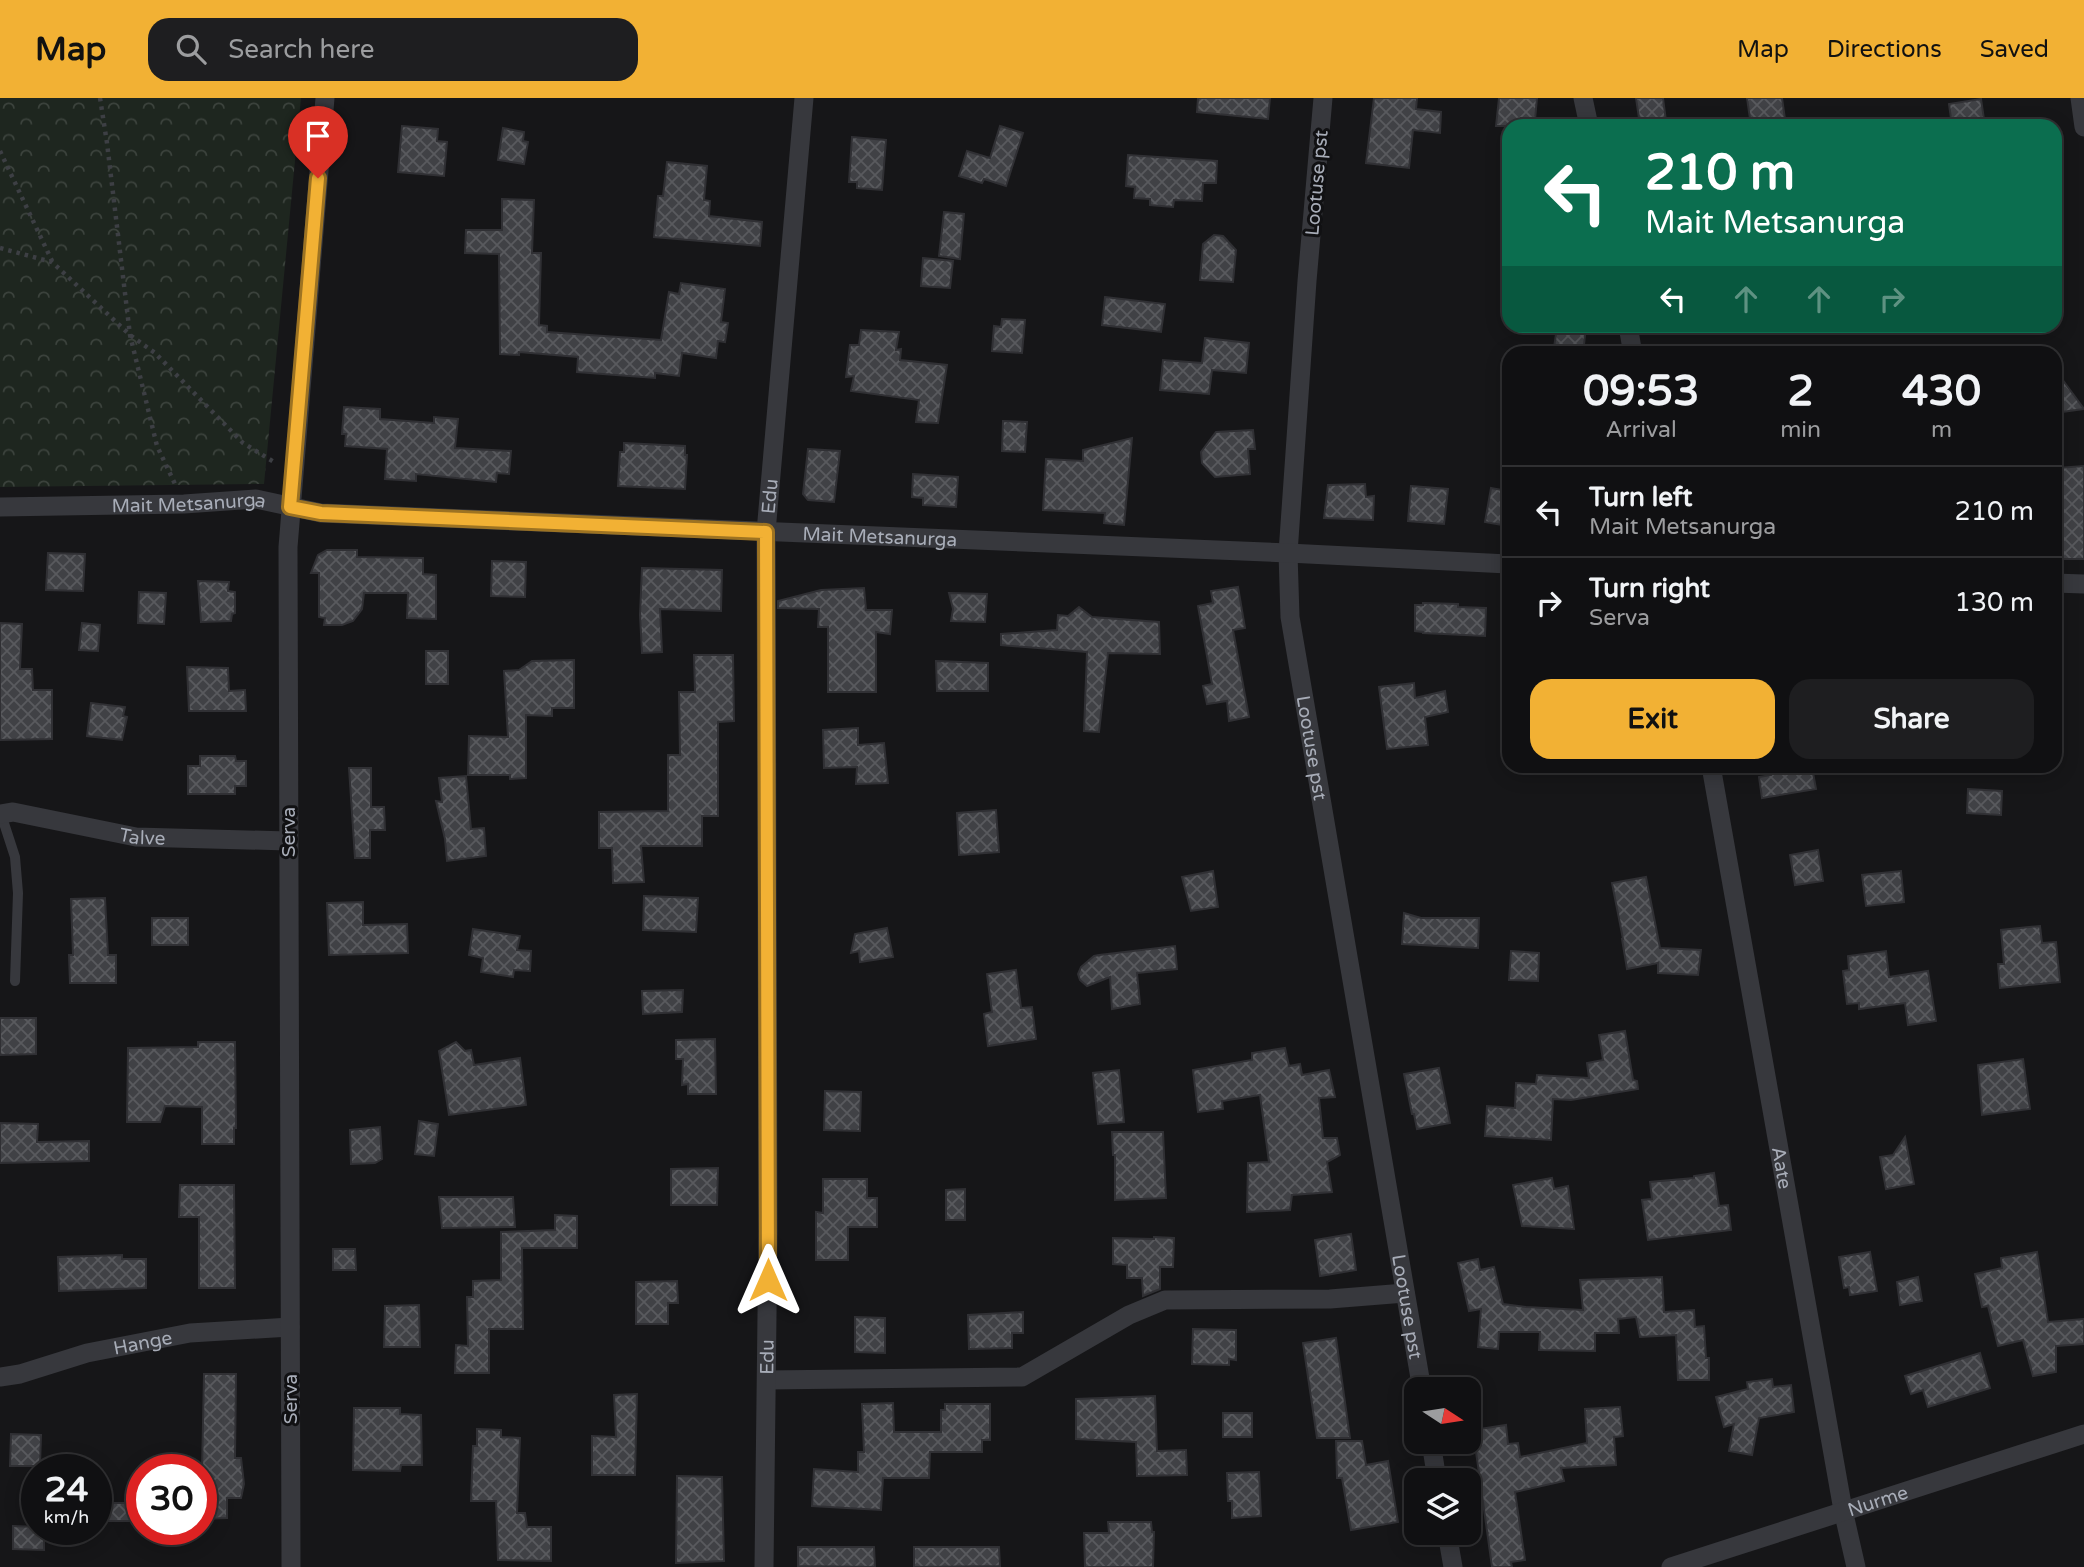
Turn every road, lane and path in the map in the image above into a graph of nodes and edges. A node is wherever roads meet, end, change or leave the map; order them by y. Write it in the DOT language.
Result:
graph roads {
  1 [pos="100,98"];
  2 [pos="325,98"];
  3 [pos="804,98"];
  4 [pos="1323,98"];
  5 [pos="1583,98"];
  6 [pos="2080,98"];
  7 [pos="1588,119"];
  8 [pos="2084,127"];
  9 [pos="0,151"];
  10 [pos="0,248"];
  11 [pos="52,262"];
  12 [pos="130,335"];
  13 [pos="293,474"];
  14 [pos="184,504"];
  15 [pos="0,507"];
  16 [pos="290,507"];
  17 [pos="766,532"];
  18 [pos="1288,553"];
  19 [pos="1502,564"];
  20 [pos="2062,583"];
  21 [pos="2084,584"];
  22 [pos="1712,773"];
  23 [pos="0,814"];
  24 [pos="288,841"];
  25 [pos="15,981"];
  26 [pos="1405,1293"];
  27 [pos="290,1327"];
  28 [pos="0,1377"];
  29 [pos="1420,1377"];
  30 [pos="767,1380"];
  31 [pos="2084,1434"];
  32 [pos="1843,1510"];
  33 [pos="1449,1545"];
  34 [pos="291,1567"];
  35 [pos="765,1567"];
  36 [pos="1453,1567"];
  37 [pos="1671,1567"];
  38 [pos="1856,1567"];
  1 -- 12 [label="path"];
  2 -- 13 [label="street, Serva"];
  3 -- 17 [label="street, Edu"];
  4 -- 18 [label="street, Lootuse pst"];
  5 -- 7 [label="street"];
  6 -- 8 [label="street"];
  9 -- 11 [label="path"];
  10 -- 11 [label="path"];
  11 -- 12 [label="path"];
  12 -- 13 [label="path"];
  12 -- 14 [label="path"];
  13 -- 16 [label="street, Serva"];
  14 -- 15 [label="street, Mait Metsanurga"];
  14 -- 16 [label="street, Mait Metsanurga"];
  16 -- 17 [label="street, Mait Metsanurga"];
  16 -- 24 [label="street, Serva"];
  17 -- 18 [label="street, Mait Metsanurga"];
  17 -- 30 [label="street, Edu"];
  18 -- 19 [label="street, Mait Metsanurga"];
  18 -- 26 [label="street, Lootuse pst"];
  20 -- 21 [label="street"];
  22 -- 32 [label="street, Aate"];
  23 -- 24 [label="street, Talve"];
  23 -- 25 [label="lane"];
  24 -- 27 [label="street, Serva"];
  26 -- 29 [label="street, Lootuse pst"];
  26 -- 30 [label="street"];
  27 -- 28 [label="street, Hange"];
  27 -- 34 [label="street, Serva"];
  30 -- 35 [label="street, Edu"];
  31 -- 32 [label="street, Nurme"];
  32 -- 37 [label="street, Nurme"];
  32 -- 38 [label="street, Aate"];
  33 -- 36 [label="street"];
}
